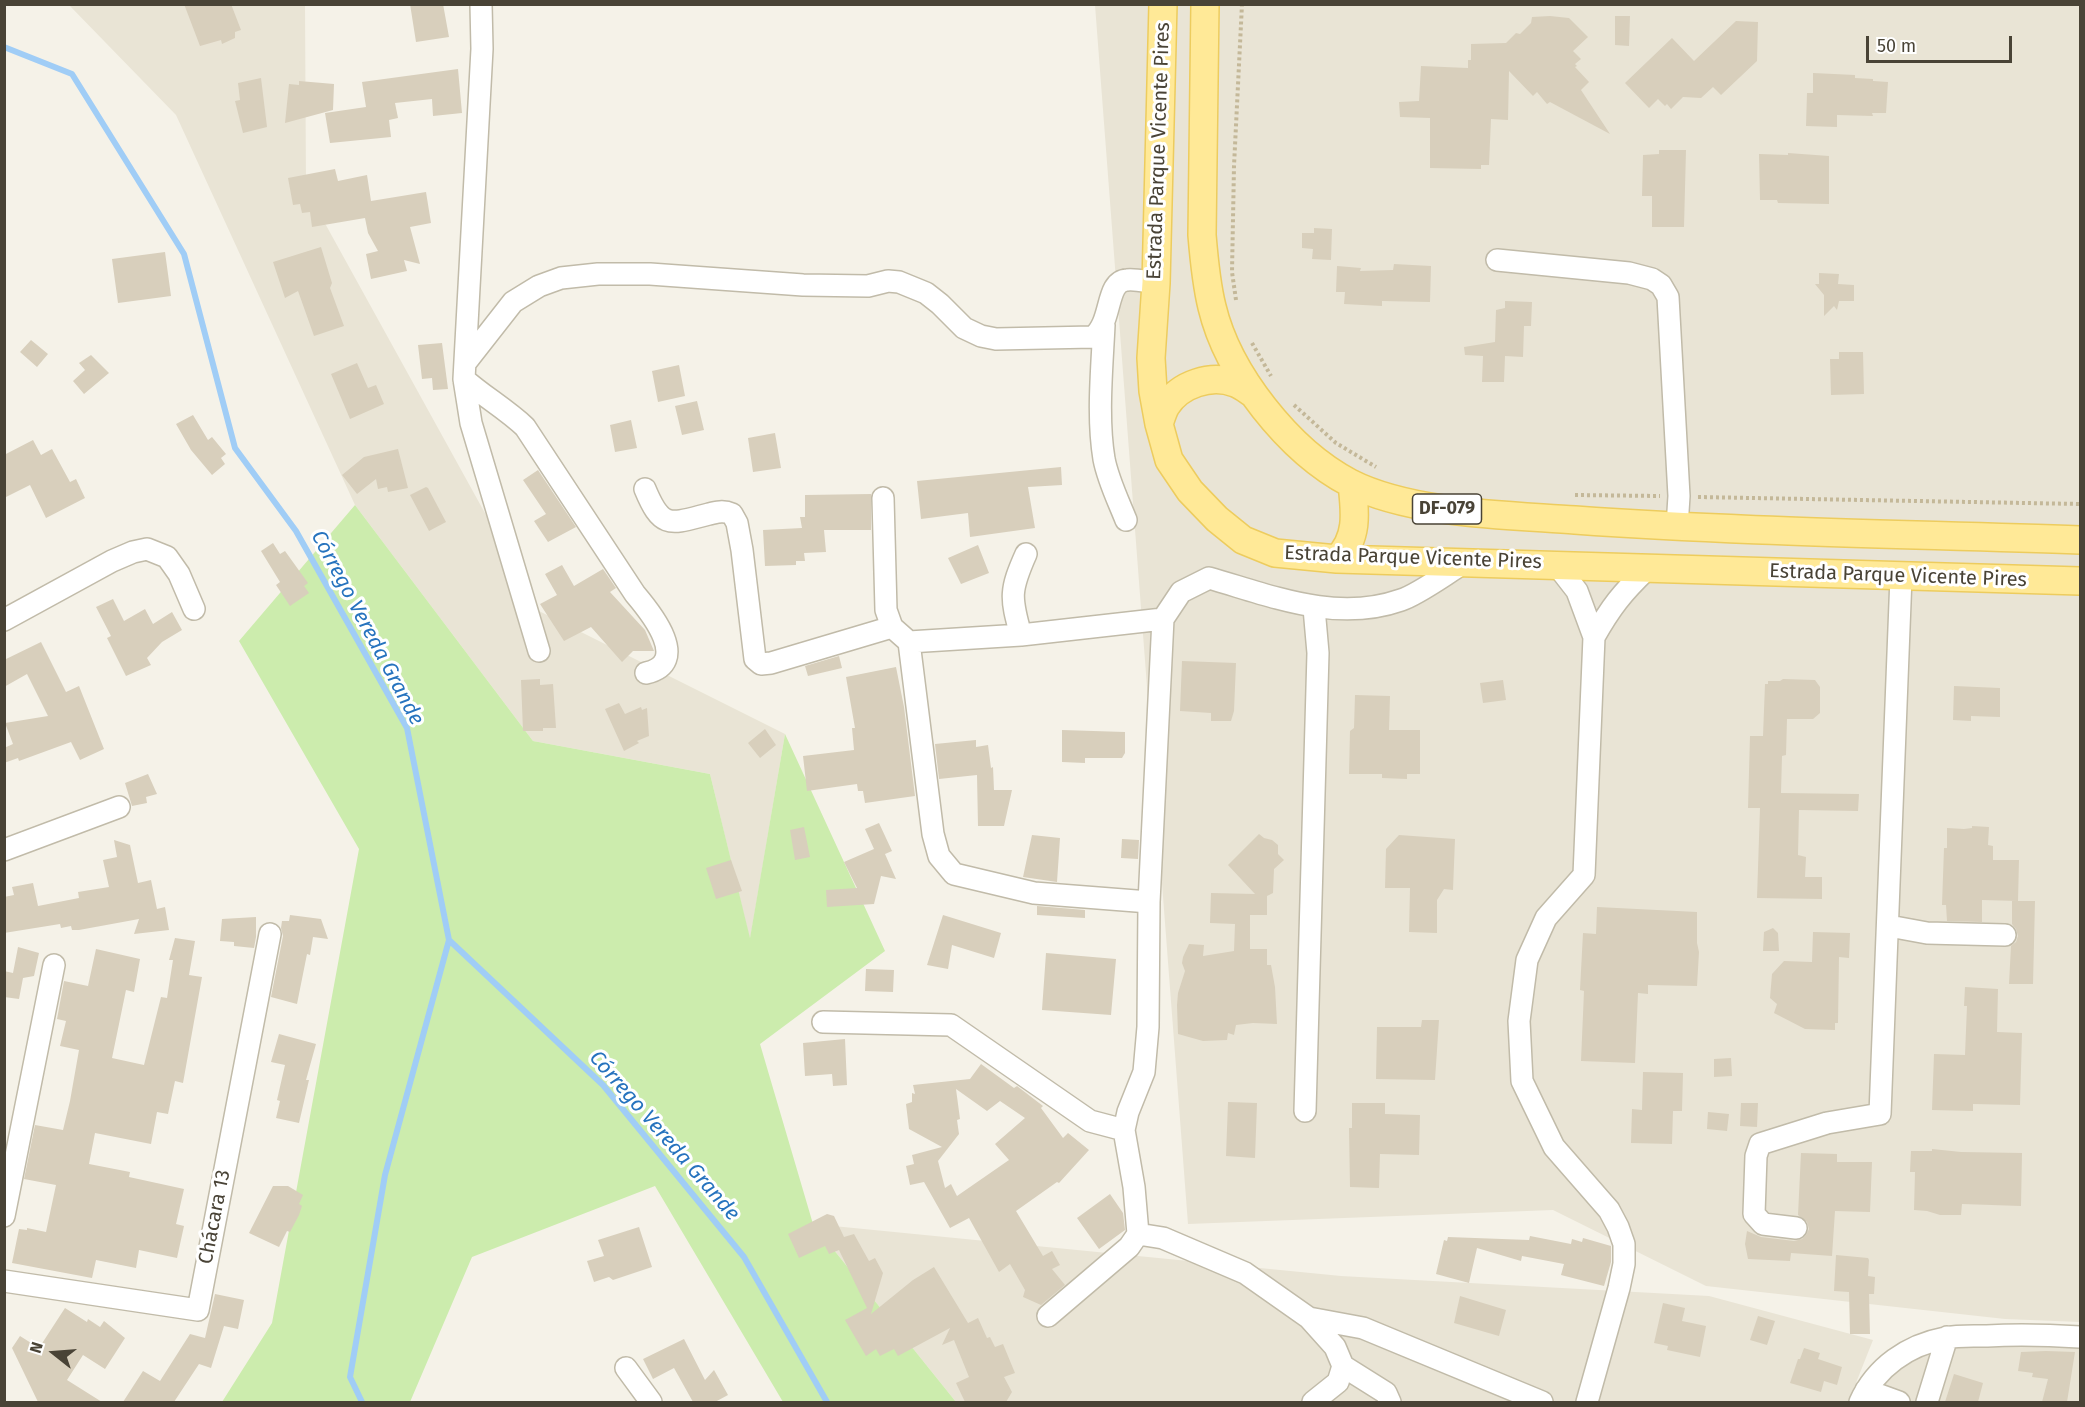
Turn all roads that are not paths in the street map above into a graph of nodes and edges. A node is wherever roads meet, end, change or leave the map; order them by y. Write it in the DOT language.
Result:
graph roads {
  1 [pos="481,4"];
  2 [pos="1163,4"];
  3 [pos="1205,4"];
  4 [pos="1497,260"];
  5 [pos="1156,283"];
  6 [pos="1104,325"];
  7 [pos="465,370"];
  8 [pos="1262,385"];
  9 [pos="1159,424"];
  10 [pos="1352,484"];
  11 [pos="645,489"];
  12 [pos="883,498"];
  13 [pos="1126,520"];
  14 [pos="1677,527"];
  15 [pos="2080,540"];
  16 [pos="1026,554"];
  17 [pos="1337,559"];
  18 [pos="1464,563"];
  19 [pos="1556,564"];
  20 [pos="1647,569"];
  21 [pos="1901,577"];
  22 [pos="2080,581"];
  23 [pos="1314,608"];
  24 [pos="194,609"];
  25 [pos="4,620"];
  26 [pos="1163,620"];
  27 [pos="892,627"];
  28 [pos="1021,635"];
  29 [pos="1594,637"];
  30 [pos="909,642"];
  31 [pos="539,651"];
  32 [pos="646,674"];
  33 [pos="119,807"];
  34 [pos="4,850"];
  35 [pos="1149,902"];
  36 [pos="1889,926"];
  37 [pos="270,934"];
  38 [pos="2005,935"];
  39 [pos="54,965"];
  40 [pos="823,1023"];
  41 [pos="1305,1111"];
  42 [pos="1124,1130"];
  43 [pos="4,1216"];
  44 [pos="1797,1228"];
  45 [pos="1138,1234"];
  46 [pos="4,1281"];
  47 [pos="1047,1316"];
  48 [pos="1309,1318"];
  49 [pos="1947,1337"];
  50 [pos="2080,1337"];
  51 [pos="1343,1366"];
  52 [pos="627,1368"];
  53 [pos="1863,1396"];
  54 [pos="651,1402"];
  55 [pos="1313,1402"];
  56 [pos="1390,1402"];
  57 [pos="1542,1402"];
  58 [pos="1587,1402"];
  59 [pos="1899,1402"];
  60 [pos="1927,1402"];
  1 -- 7 [label="street"];
  2 -- 5 [label="main road, Estrada Parque Vicente Pires"];
  3 -- 8 [label="main road, Estrada Parque Vicente Pires / DF-079"];
  4 -- 14 [label="street"];
  5 -- 6 [label="street"];
  5 -- 9 [label="main road, Estrada Parque Vicente Pires"];
  6 -- 7 [label="street"];
  6 -- 13 [label="street"];
  7 -- 31 [label="street"];
  7 -- 32 [label="street"];
  8 -- 9 [label="main road"];
  8 -- 10 [label="main road, Estrada Parque Vicente Pires / DF-079"];
  9 -- 17 [label="main road, Estrada Parque Vicente Pires"];
  10 -- 14 [label="main road, Estrada Parque Vicente Pires / DF-079"];
  10 -- 17 [label="main road"];
  11 -- 27 [label="street"];
  12 -- 27 [label="street"];
  14 -- 15 [label="main road, Estrada Parque Vicente Pires / DF-079"];
  16 -- 28 [label="street"];
  17 -- 18 [label="main road, Estrada Parque Vicente Pires"];
  18 -- 19 [label="main road, Estrada Parque Vicente Pires"];
  18 -- 23 [label="street"];
  19 -- 20 [label="main road, Estrada Parque Vicente Pires"];
  19 -- 29 [label="street"];
  20 -- 21 [label="main road, Estrada Parque Vicente Pires"];
  20 -- 29 [label="street"];
  21 -- 22 [label="main road, Estrada Parque Vicente Pires"];
  21 -- 36 [label="street"];
  23 -- 26 [label="street"];
  23 -- 41 [label="street"];
  24 -- 25 [label="street"];
  26 -- 28 [label="street"];
  26 -- 35 [label="street"];
  27 -- 30 [label="street"];
  28 -- 30 [label="street"];
  29 -- 58 [label="street"];
  30 -- 35 [label="street"];
  33 -- 34 [label="street"];
  35 -- 42 [label="street"];
  36 -- 38 [label="street"];
  36 -- 44 [label="street"];
  37 -- 46 [label="street, Chácara 13"];
  39 -- 43 [label="street"];
  40 -- 42 [label="street"];
  42 -- 45 [label="street"];
  45 -- 47 [label="street"];
  45 -- 48 [label="street"];
  48 -- 51 [label="street"];
  48 -- 57 [label="street"];
  49 -- 50 [label="street"];
  49 -- 53 [label="street"];
  49 -- 60 [label="street"];
  51 -- 55 [label="street"];
  51 -- 56 [label="street"];
  52 -- 54 [label="street"];
  53 -- 59 [label="street"];
}
